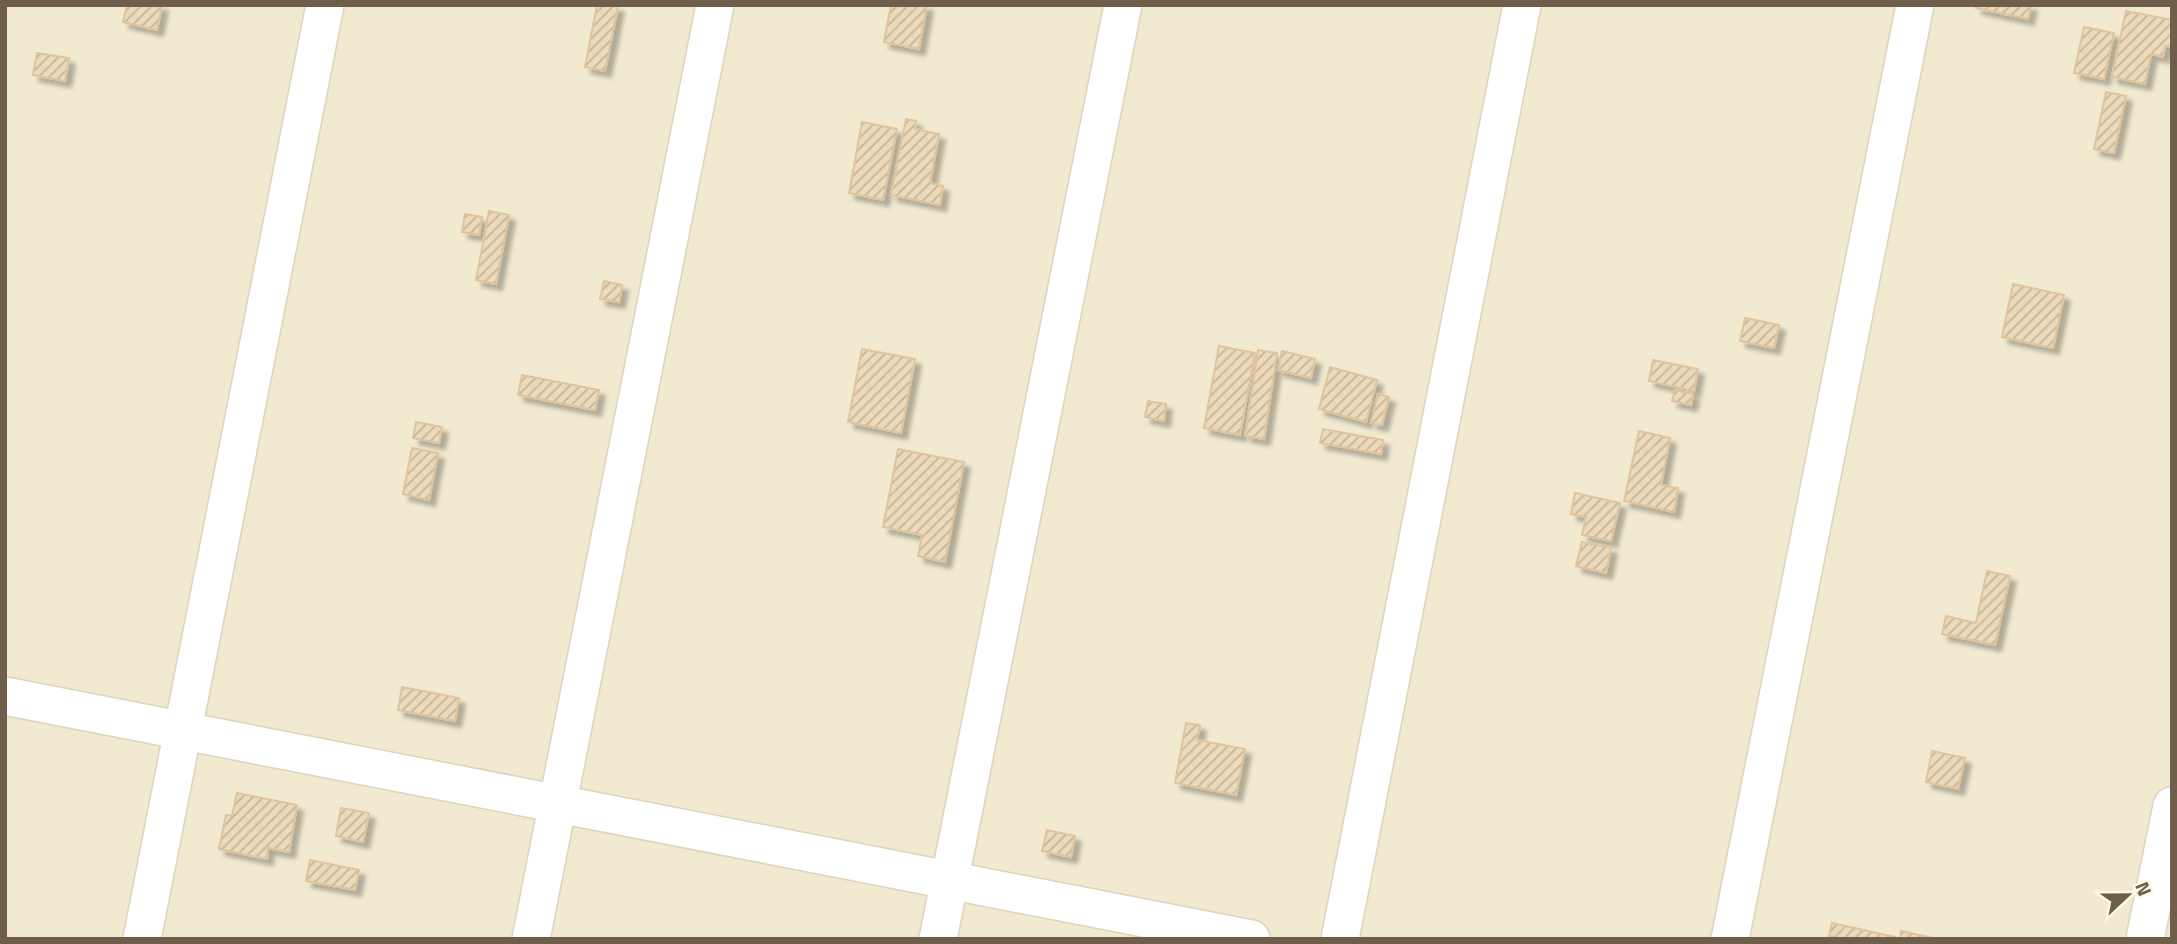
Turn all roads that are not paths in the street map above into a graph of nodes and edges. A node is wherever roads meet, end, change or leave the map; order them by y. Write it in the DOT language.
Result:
graph roads {
  1 [pos="325,5"];
  2 [pos="715,5"];
  3 [pos="1123,5"];
  4 [pos="1522,5"];
  5 [pos="1914,5"];
  6 [pos="5,696"];
  7 [pos="183,731"];
  8 [pos="558,803"];
  9 [pos="2172,806"];
  10 [pos="950,880"];
  11 [pos="142,939"];
  12 [pos="531,939"];
  13 [pos="938,939"];
  14 [pos="1251,939"];
  15 [pos="1340,939"];
  16 [pos="1730,939"];
  17 [pos="2146,939"];
  1 -- 7 [label="street"];
  2 -- 8 [label="street"];
  3 -- 10 [label="street"];
  4 -- 15 [label="street"];
  5 -- 16 [label="street"];
  6 -- 7 [label="street"];
  7 -- 8 [label="street"];
  7 -- 11 [label="street"];
  8 -- 10 [label="street"];
  8 -- 12 [label="street"];
  9 -- 17 [label="street"];
  10 -- 13 [label="street"];
  10 -- 14 [label="street"];
}
